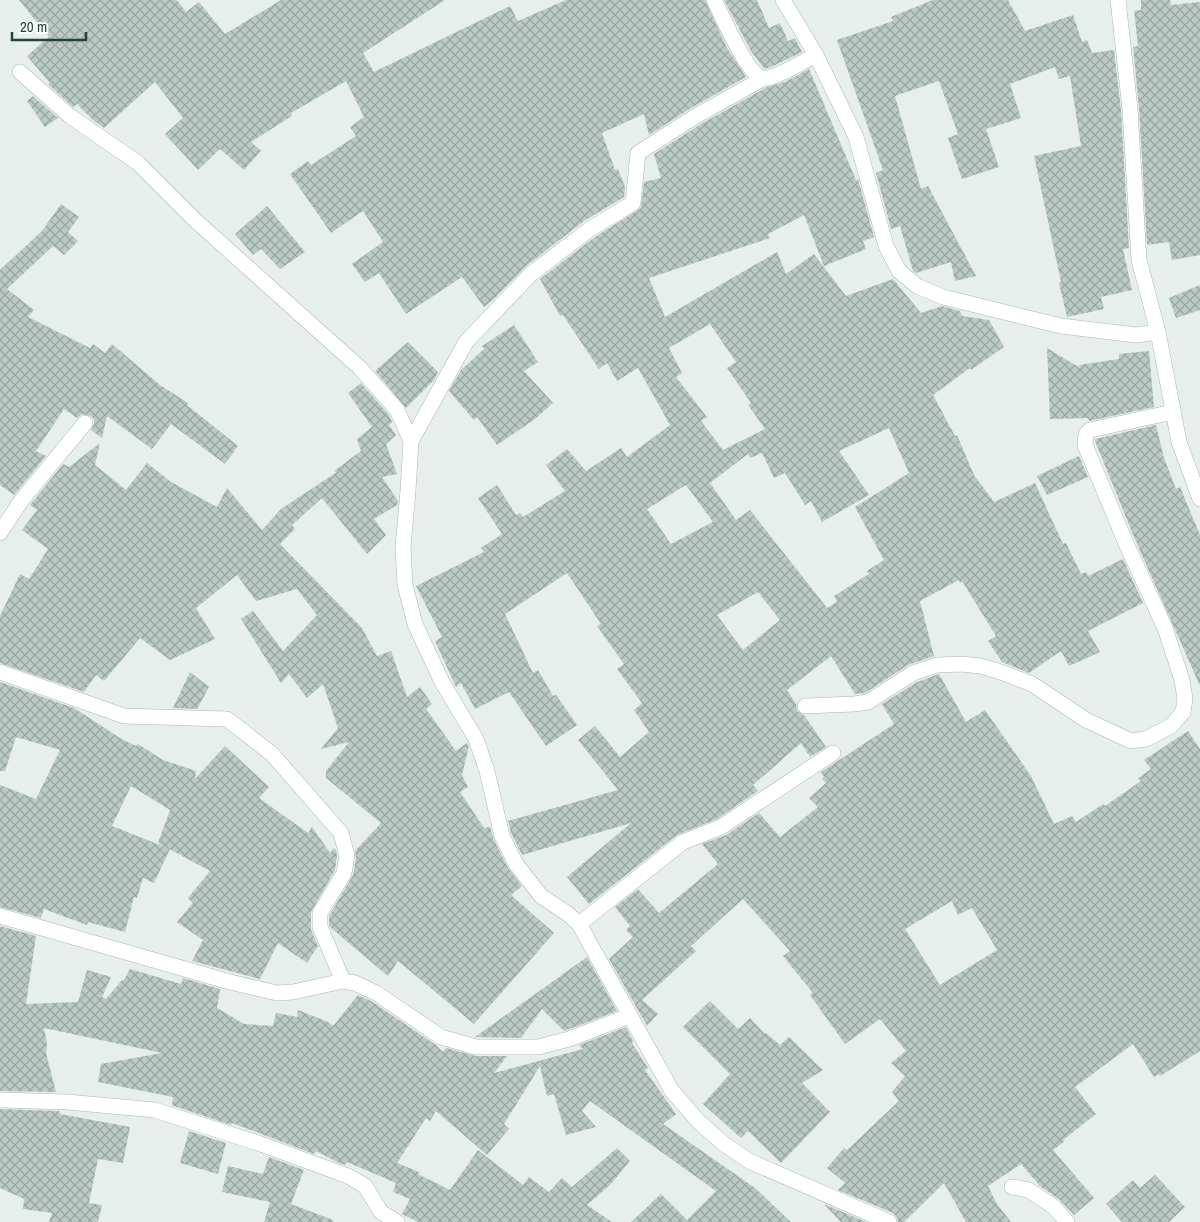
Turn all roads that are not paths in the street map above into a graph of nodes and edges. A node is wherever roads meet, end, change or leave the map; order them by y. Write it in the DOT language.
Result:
graph roads {
  1 [pos="714,0"];
  2 [pos="783,0"];
  3 [pos="1118,0"];
  4 [pos="816,55"];
  5 [pos="20,72"];
  6 [pos="764,78"];
  7 [pos="1158,332"];
  8 [pos="1173,412"];
  9 [pos="85,424"];
  10 [pos="411,441"];
  11 [pos="1200,499"];
  12 [pos="0,534"];
  13 [pos="0,672"];
  14 [pos="804,706"];
  15 [pos="832,753"];
  16 [pos="0,916"];
  17 [pos="579,924"];
  18 [pos="343,981"];
  19 [pos="629,1016"];
  20 [pos="0,1100"];
  21 [pos="1012,1187"];
  22 [pos="397,1222"];
  23 [pos="889,1222"];
  24 [pos="1067,1222"];
  1 -- 6 [label="street"];
  2 -- 4 [label="street"];
  3 -- 7 [label="street"];
  4 -- 6 [label="street"];
  4 -- 7 [label="street"];
  5 -- 10 [label="street"];
  6 -- 10 [label="street"];
  7 -- 8 [label="street"];
  8 -- 11 [label="street"];
  8 -- 14 [label="street"];
  9 -- 12 [label="street"];
  10 -- 17 [label="street"];
  13 -- 18 [label="street"];
  15 -- 17 [label="street"];
  16 -- 18 [label="street"];
  17 -- 19 [label="street"];
  18 -- 19 [label="street"];
  19 -- 23 [label="street"];
  20 -- 22 [label="street"];
  21 -- 24 [label="street"];
}
